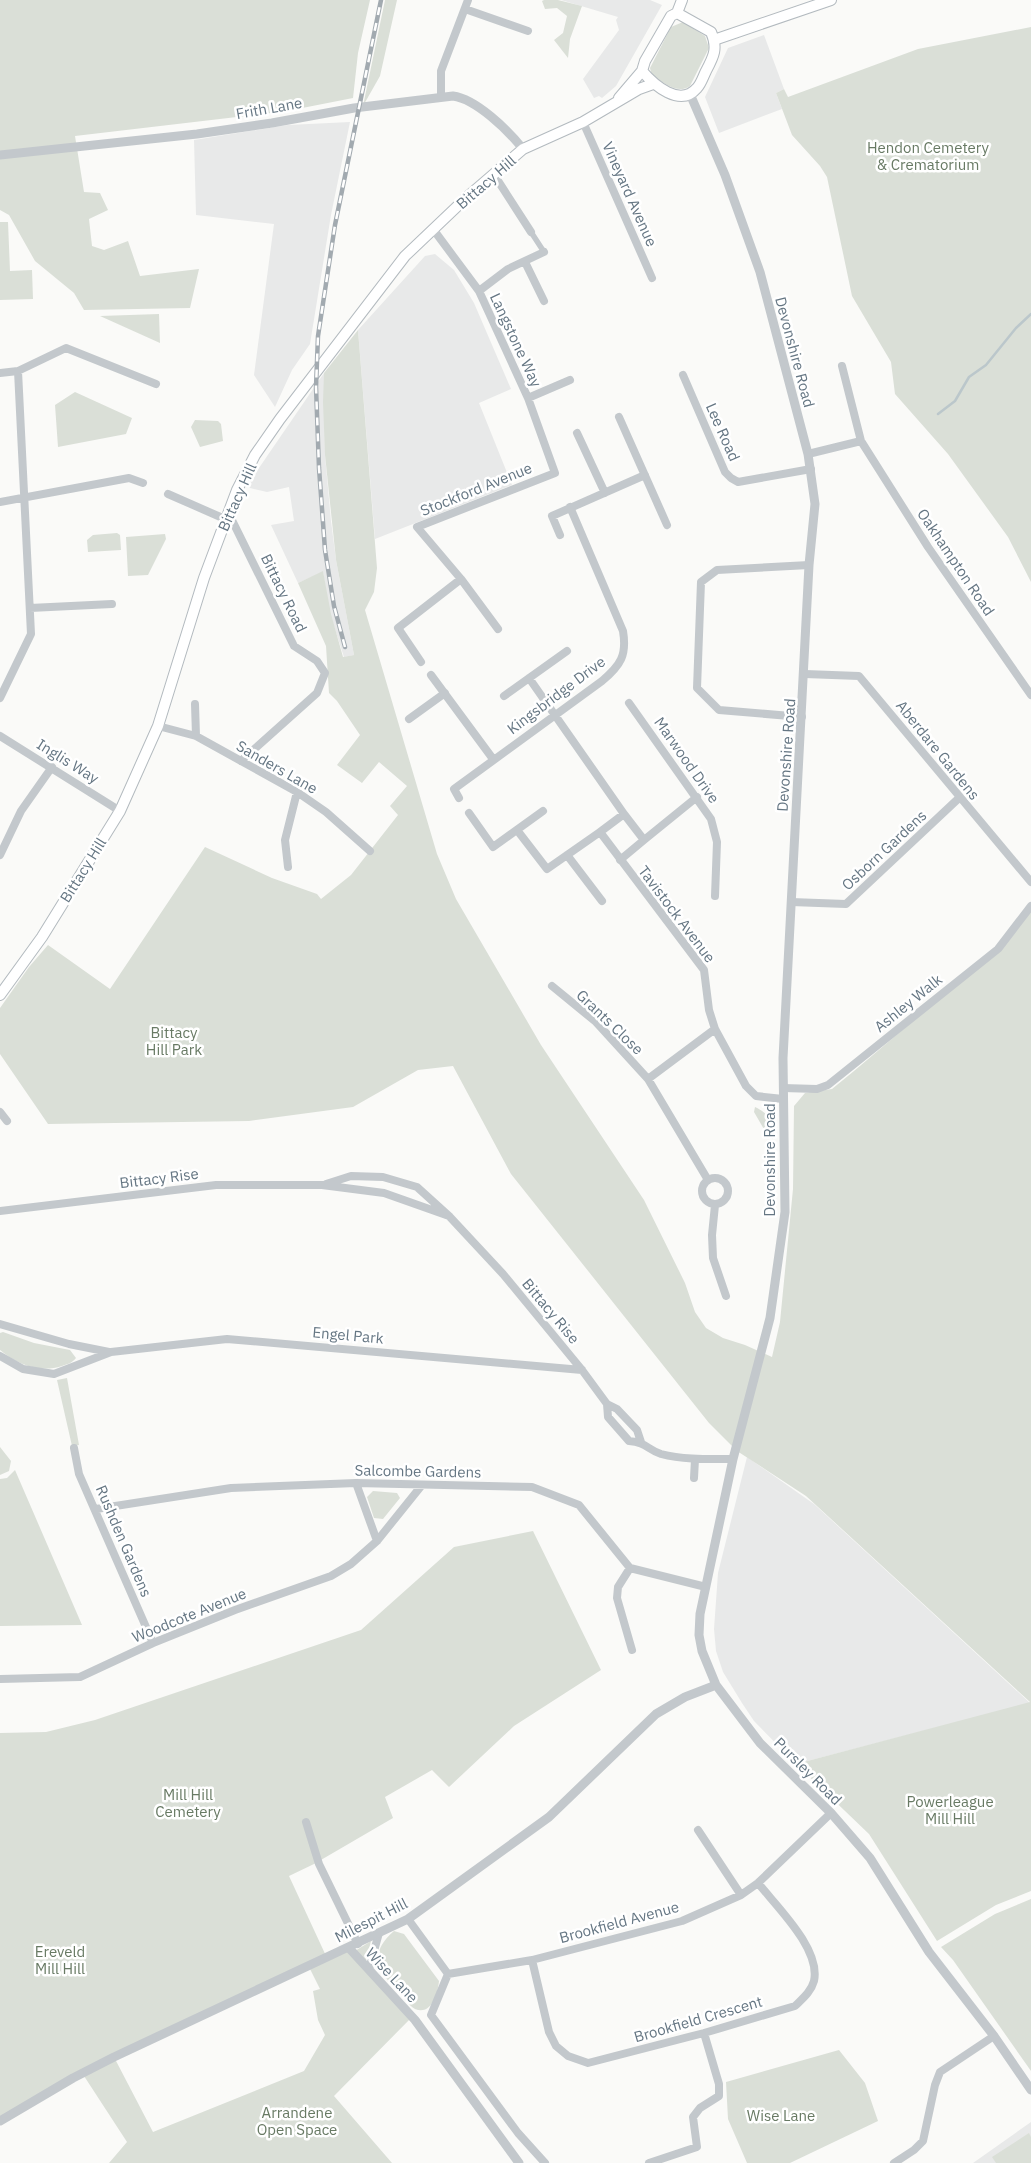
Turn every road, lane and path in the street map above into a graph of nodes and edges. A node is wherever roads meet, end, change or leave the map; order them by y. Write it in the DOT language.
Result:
graph roads {
  1 [pos="468,0"];
  2 [pos="682,0"];
  3 [pos="832,0"];
  4 [pos="464,9"];
  5 [pos="677,13"];
  6 [pos="528,31"];
  7 [pos="714,40"];
  8 [pos="642,71"];
  9 [pos="653,84"];
  10 [pos="690,94"];
  11 [pos="441,97"];
  12 [pos="614,105"];
  13 [pos="583,122"];
  14 [pos="523,149"];
  15 [pos="0,155"];
  16 [pos="493,173"];
  17 [pos="433,229"];
  18 [pos="531,232"];
  19 [pos="544,252"];
  20 [pos="526,262"];
  21 [pos="652,278"];
  22 [pos="479,291"];
  23 [pos="544,301"];
  24 [pos="842,366"];
  25 [pos="18,372"];
  26 [pos="0,373"];
  27 [pos="683,375"];
  28 [pos="570,380"];
  29 [pos="156,384"];
  30 [pos="528,398"];
  31 [pos="619,417"];
  32 [pos="577,433"];
  33 [pos="861,441"];
  34 [pos="808,454"];
  35 [pos="811,469"];
  36 [pos="555,473"];
  37 [pos="645,476"];
  38 [pos="143,483"];
  39 [pos="605,493"];
  40 [pos="168,494"];
  41 [pos="23,499"];
  42 [pos="0,502"];
  43 [pos="570,508"];
  44 [pos="227,515"];
  45 [pos="667,526"];
  46 [pos="560,534"];
  47 [pos="809,565"];
  48 [pos="461,579"];
  49 [pos="112,604"];
  50 [pos="30,608"];
  51 [pos="498,629"];
  52 [pos="567,651"];
  53 [pos="421,662"];
  54 [pos="805,674"];
  55 [pos="431,675"];
  56 [pos="529,678"];
  57 [pos="444,694"];
  58 [pos="504,696"];
  59 [pos="1031,696"];
  60 [pos="0,698"];
  61 [pos="629,703"];
  62 [pos="195,704"];
  63 [pos="554,715"];
  64 [pos="802,717"];
  65 [pos="408,719"];
  66 [pos="158,726"];
  67 [pos="0,736"];
  68 [pos="196,736"];
  69 [pos="494,759"];
  70 [pos="241,761"];
  71 [pos="52,767"];
  72 [pos="298,792"];
  73 [pos="697,797"];
  74 [pos="459,798"];
  75 [pos="959,798"];
  76 [pos="120,811"];
  77 [pos="543,811"];
  78 [pos="469,813"];
  79 [pos="624,814"];
  80 [pos="517,830"];
  81 [pos="600,832"];
  82 [pos="644,840"];
  83 [pos="370,852"];
  84 [pos="0,855"];
  85 [pos="567,855"];
  86 [pos="620,860"];
  87 [pos="288,867"];
  88 [pos="1031,882"];
  89 [pos="715,896"];
  90 [pos="602,901"];
  91 [pos="791,902"];
  92 [pos="1031,906"];
  93 [pos="552,986"];
  94 [pos="0,995"];
  95 [pos="715,1029"];
  96 [pos="648,1079"];
  97 [pos="784,1088"];
  98 [pos="783,1099"];
  99 [pos="0,1112"];
  100 [pos="7,1121"];
  101 [pos="708,1180"];
  102 [pos="322,1185"];
  103 [pos="715,1204"];
  104 [pos="0,1211"];
  105 [pos="449,1216"];
  106 [pos="726,1296"];
  107 [pos="0,1324"];
  108 [pos="111,1352"];
  109 [pos="0,1356"];
  110 [pos="582,1370"];
  111 [pos="607,1404"];
  112 [pos="741,1433"];
  113 [pos="641,1442"];
  114 [pos="74,1448"];
  115 [pos="695,1459"];
  116 [pos="733,1459"];
  117 [pos="694,1478"];
  118 [pos="356,1483"];
  119 [pos="422,1485"];
  120 [pos="96,1509"];
  121 [pos="377,1541"];
  122 [pos="630,1568"];
  123 [pos="706,1587"];
  124 [pos="153,1643"];
  125 [pos="632,1650"];
  126 [pos="0,1680"];
  127 [pos="716,1685"];
  128 [pos="831,1813"];
  129 [pos="306,1822"];
  130 [pos="698,1830"];
  131 [pos="758,1883"];
  132 [pos="741,1895"];
  133 [pos="408,1919"];
  134 [pos="379,1933"];
  135 [pos="358,1944"];
  136 [pos="349,1948"];
  137 [pos="532,1960"];
  138 [pos="369,1969"];
  139 [pos="448,1974"];
  140 [pos="431,2015"];
  141 [pos="415,2020"];
  142 [pos="704,2033"];
  143 [pos="994,2036"];
  144 [pos="1031,2090"];
  145 [pos="0,2121"];
  146 [pos="519,2163"];
  147 [pos="545,2163"];
  148 [pos="650,2163"];
  149 [pos="894,2163"];
  1 -- 4 [label="street"];
  2 -- 5 [label="main road"];
  3 -- 7 [label="main road"];
  4 -- 6 [label="street"];
  4 -- 11 [label="street"];
  5 -- 7 [label="main road"];
  5 -- 8 [label="main road"];
  7 -- 10 [label="main road"];
  8 -- 9 [label="main road"];
  8 -- 12 [label="main road, Bittacy Hill"];
  9 -- 10 [label="main road"];
  9 -- 12 [label="main road, Bittacy Hill"];
  10 -- 34 [label="street, Devonshire Road"];
  11 -- 14 [label="street, Frith Lane"];
  11 -- 15 [label="street, Frith Lane"];
  12 -- 13 [label="main road, Bittacy Hill"];
  13 -- 14 [label="main road, Bittacy Hill"];
  13 -- 21 [label="street, Vineyard Avenue"];
  14 -- 16 [label="main road, Bittacy Hill"];
  16 -- 17 [label="main road, Bittacy Hill"];
  16 -- 18 [label="street"];
  17 -- 22 [label="street, Langstone Way"];
  17 -- 44 [label="main road, Bittacy Hill"];
  18 -- 19 [label="street"];
  19 -- 20 [label="street"];
  20 -- 22 [label="street"];
  20 -- 23 [label="street"];
  22 -- 30 [label="street, Langstone Way"];
  24 -- 33 [label="street, Oakhampton Road"];
  25 -- 26 [label="street"];
  25 -- 29 [label="street"];
  25 -- 41 [label="street"];
  27 -- 35 [label="street, Lee Road"];
  28 -- 30 [label="street"];
  30 -- 36 [label="street, Langstone Way"];
  31 -- 37 [label="street"];
  32 -- 39 [label="street"];
  33 -- 34 [label="street"];
  33 -- 59 [label="street, Oakhampton Road"];
  34 -- 35 [label="street, Devonshire Road"];
  35 -- 47 [label="street, Devonshire Road"];
  36 -- 48 [label="street, Stockford Avenue"];
  37 -- 39 [label="street"];
  37 -- 45 [label="street"];
  38 -- 41 [label="street"];
  39 -- 43 [label="street"];
  40 -- 44 [label="street"];
  41 -- 42 [label="street"];
  41 -- 50 [label="street"];
  43 -- 46 [label="street"];
  43 -- 63 [label="street, Kingsbridge Drive"];
  44 -- 66 [label="main road, Bittacy Hill"];
  44 -- 70 [label="street, Bittacy Road"];
  47 -- 54 [label="street, Devonshire Road"];
  47 -- 64 [label="street"];
  48 -- 51 [label="street, Stockford Avenue"];
  48 -- 53 [label="street"];
  49 -- 50 [label="street"];
  50 -- 60 [label="street"];
  52 -- 56 [label="street"];
  54 -- 64 [label="street, Devonshire Road"];
  54 -- 75 [label="street, Aberdare Gardens"];
  55 -- 57 [label="street"];
  56 -- 58 [label="street"];
  56 -- 63 [label="street"];
  57 -- 65 [label="street"];
  57 -- 69 [label="street"];
  61 -- 73 [label="street, Marwood Drive"];
  62 -- 68 [label="street"];
  63 -- 69 [label="street, Kingsbridge Drive"];
  63 -- 79 [label="street"];
  64 -- 91 [label="street, Devonshire Road"];
  66 -- 68 [label="street, Sanders Lane"];
  66 -- 76 [label="main road, Bittacy Hill"];
  67 -- 71 [label="street, Inglis Way"];
  68 -- 70 [label="street, Sanders Lane"];
  69 -- 74 [label="street, Kingsbridge Drive"];
  70 -- 72 [label="street, Sanders Lane"];
  71 -- 76 [label="street, Inglis Way"];
  71 -- 84 [label="street"];
  72 -- 83 [label="street, Sanders Lane"];
  72 -- 87 [label="street"];
  73 -- 82 [label="street"];
  73 -- 89 [label="street, Marwood Drive"];
  75 -- 88 [label="street, Aberdare Gardens"];
  75 -- 91 [label="street, Osborn Gardens"];
  76 -- 94 [label="main road, Bittacy Hill"];
  77 -- 80 [label="street"];
  78 -- 80 [label="street"];
  79 -- 81 [label="street"];
  79 -- 82 [label="street"];
  80 -- 85 [label="street"];
  81 -- 85 [label="street"];
  81 -- 86 [label="street, Tavistock Avenue"];
  82 -- 86 [label="street"];
  85 -- 90 [label="street"];
  86 -- 95 [label="street, Tavistock Avenue"];
  91 -- 97 [label="street, Devonshire Road"];
  92 -- 97 [label="street, Ashley Walk"];
  93 -- 96 [label="street, Grants Close"];
  95 -- 96 [label="street"];
  95 -- 98 [label="street, Tavistock Avenue"];
  96 -- 101 [label="street, Grants Close"];
  97 -- 98 [label="street, Devonshire Road"];
  98 -- 112 [label="street, Devonshire Road"];
  99 -- 100 [label="street"];
  101 -- 103 [label="street"];
  101 -- 103 [label="street"];
  102 -- 104 [label="street, Bittacy Rise"];
  102 -- 105 [label="street, Bittacy Rise"];
  102 -- 105 [label="street, Bittacy Rise"];
  103 -- 106 [label="street"];
  105 -- 110 [label="street, Bittacy Rise"];
  107 -- 108 [label="street, Engel Park"];
  108 -- 109 [label="street, Engel Park"];
  108 -- 110 [label="street, Engel Park"];
  110 -- 111 [label="street, Bittacy Rise"];
  111 -- 113 [label="street, Bittacy Rise"];
  111 -- 113 [label="street, Bittacy Rise"];
  112 -- 116 [label="street, Pursley Road"];
  113 -- 115 [label="street, Bittacy Rise"];
  114 -- 120 [label="street, Rushden Gardens"];
  115 -- 116 [label="street, Bittacy Rise"];
  115 -- 117 [label="street"];
  116 -- 123 [label="street, Pursley Road"];
  118 -- 119 [label="street, Salcombe Gardens"];
  118 -- 120 [label="street, Salcombe Gardens"];
  118 -- 121 [label="street"];
  119 -- 121 [label="street, Woodcote Avenue"];
  119 -- 122 [label="street, Salcombe Gardens"];
  120 -- 124 [label="street, Rushden Gardens"];
  121 -- 124 [label="street, Woodcote Avenue"];
  122 -- 123 [label="street"];
  122 -- 125 [label="street"];
  123 -- 127 [label="street, Pursley Road"];
  124 -- 126 [label="street, Woodcote Avenue"];
  127 -- 128 [label="street, Pursley Road"];
  127 -- 133 [label="street, Milespit Hill"];
  128 -- 131 [label="street, Brookfield Avenue"];
  128 -- 143 [label="street, Pursley Road"];
  129 -- 135 [label="street"];
  130 -- 132 [label="street"];
  131 -- 132 [label="street, Brookfield Avenue"];
  131 -- 142 [label="street, Brookfield Crescent"];
  132 -- 137 [label="street, Brookfield Avenue"];
  133 -- 134 [label="street, Milespit Hill"];
  133 -- 139 [label="street"];
  134 -- 135 [label="street, Milespit Hill"];
  134 -- 138 [label="street"];
  135 -- 136 [label="street, Milespit Hill"];
  136 -- 138 [label="street, Wise Lane"];
  136 -- 145 [label="street, Milespit Hill"];
  137 -- 139 [label="street, Brookfield Avenue"];
  137 -- 142 [label="street, Brookfield Crescent"];
  138 -- 141 [label="street, Wise Lane"];
  139 -- 140 [label="street, Wise Lane"];
  140 -- 141 [label="street, Wise Lane"];
  140 -- 147 [label="street, Wise Lane"];
  141 -- 146 [label="street, Wise Lane"];
  142 -- 148 [label="street"];
  143 -- 144 [label="street, Pursley Road"];
  143 -- 149 [label="street"];
}
